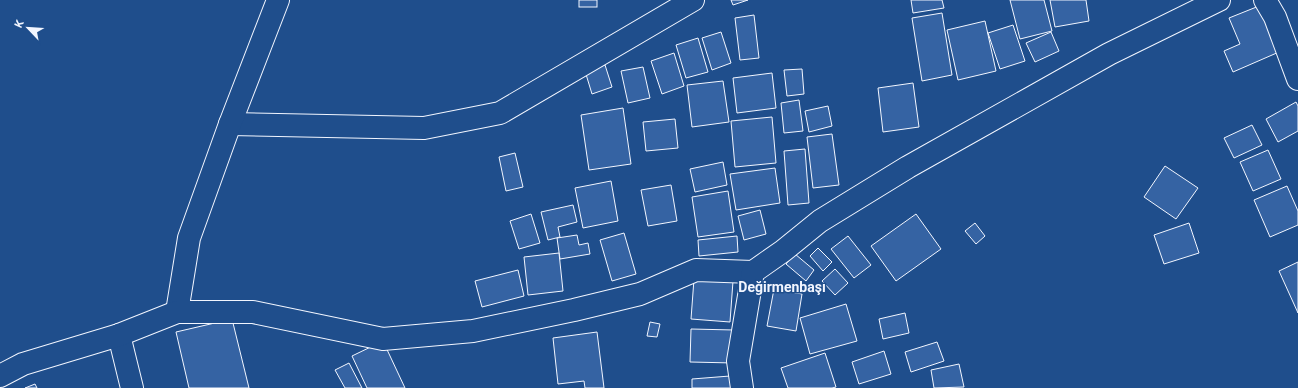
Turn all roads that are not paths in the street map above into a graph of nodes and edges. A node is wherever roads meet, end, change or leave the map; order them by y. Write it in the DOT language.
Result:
graph roads {
  1 [pos="278,0"];
  2 [pos="693,0"];
  3 [pos="1219,0"];
  4 [pos="1265,0"];
  5 [pos="1298,79"];
  6 [pos="230,124"];
  7 [pos="753,272"];
  8 [pos="177,312"];
  9 [pos="119,335"];
  10 [pos="0,376"];
  11 [pos="132,388"];
  12 [pos="742,388"];
  1 -- 6 [label="street"];
  2 -- 6 [label="street"];
  3 -- 7 [label="street"];
  4 -- 5 [label="street"];
  6 -- 8 [label="street"];
  7 -- 8 [label="street"];
  7 -- 12 [label="street"];
  8 -- 9 [label="street"];
  9 -- 10 [label="street"];
  9 -- 11 [label="street"];
}
